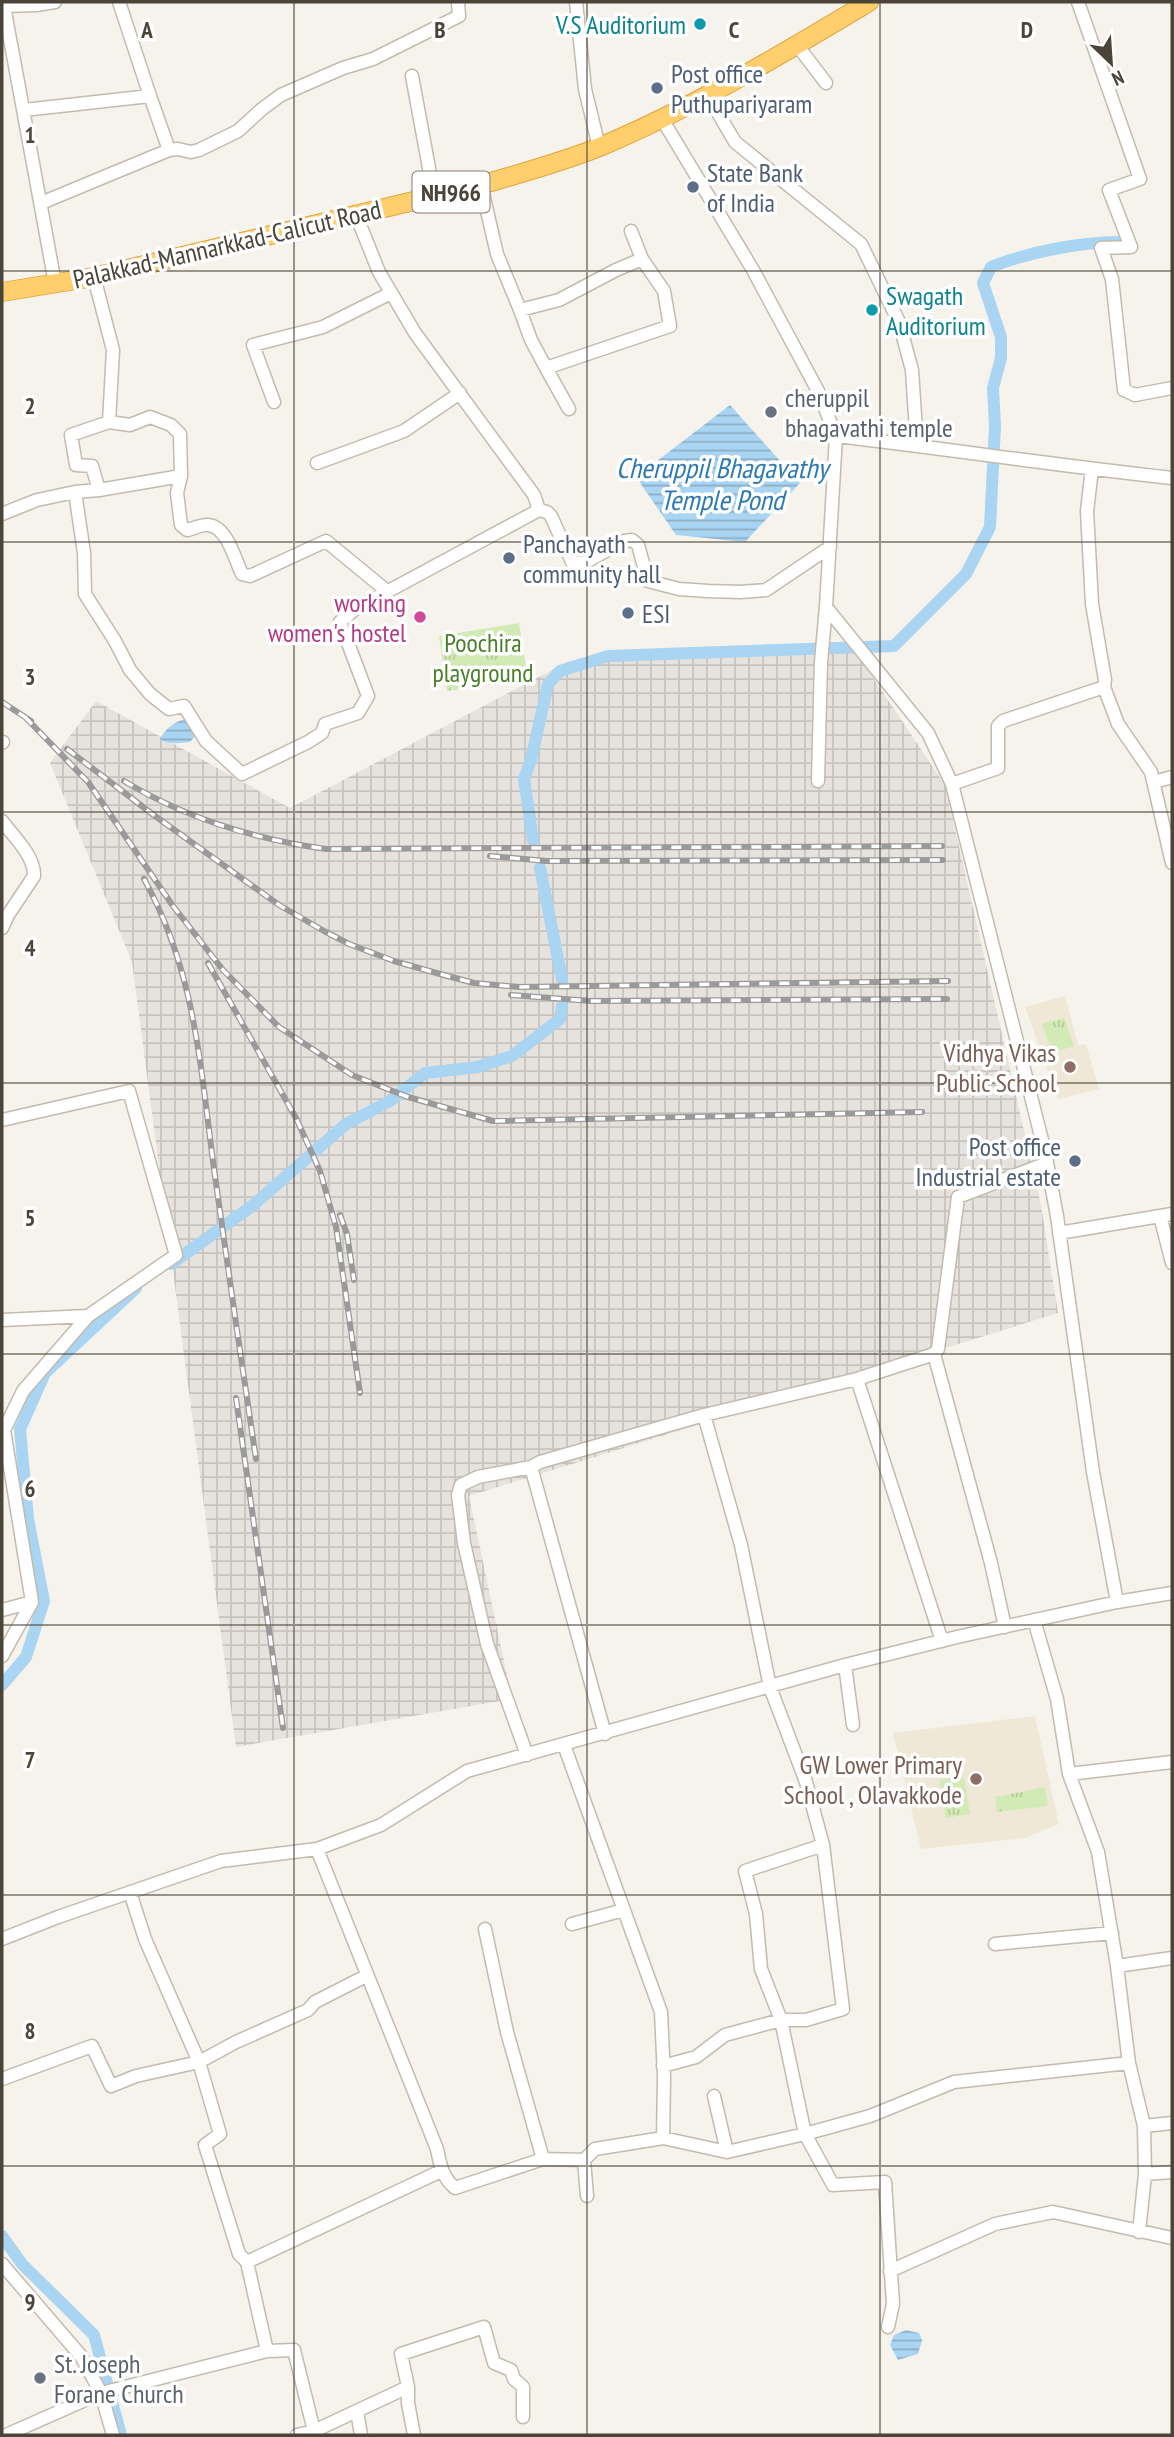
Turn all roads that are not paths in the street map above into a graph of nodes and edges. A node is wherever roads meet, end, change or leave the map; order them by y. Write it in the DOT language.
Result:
graph roads {
  1 [pos="55,2"];
  2 [pos="119,2"];
  3 [pos="458,2"];
  4 [pos="576,2"];
  5 [pos="869,2"];
  6 [pos="1078,2"];
  7 [pos="797,45"];
  8 [pos="8,62"];
  9 [pos="412,76"];
  10 [pos="826,83"];
  11 [pos="150,96"];
  12 [pos="708,96"];
  13 [pos="24,110"];
  14 [pos="662,119"];
  15 [pos="599,147"];
  16 [pos="169,150"];
  17 [pos="481,185"];
  18 [pos="434,195"];
  19 [pos="41,203"];
  20 [pos="356,215"];
  21 [pos="631,230"];
  22 [pos="642,259"];
  23 [pos="94,277"];
  24 [pos="55,283"];
  25 [pos="2,292"];
  26 [pos="391,293"];
  27 [pos="520,310"];
  28 [pos="546,368"];
  29 [pos="1172,388"];
  30 [pos="460,393"];
  31 [pos="274,402"];
  32 [pos="569,409"];
  33 [pos="109,422"];
  34 [pos="836,436"];
  35 [pos="918,446"];
  36 [pos="317,463"];
  37 [pos="1092,469"];
  38 [pos="181,476"];
  39 [pos="1172,478"];
  40 [pos="99,491"];
  41 [pos="75,492"];
  42 [pos="539,510"];
  43 [pos="2,514"];
  44 [pos="830,547"];
  45 [pos="388,592"];
  46 [pos="826,607"];
  47 [pos="1104,687"];
  48 [pos="1172,777"];
  49 [pos="818,781"];
  50 [pos="1154,782"];
  51 [pos="953,784"];
  52 [pos="2,821"];
  53 [pos="1172,863"];
  54 [pos="2,928"];
  55 [pos="2,1119"];
  56 [pos="1047,1163"];
  57 [pos="1166,1215"];
  58 [pos="1059,1233"];
  59 [pos="1172,1263"];
  60 [pos="88,1316"];
  61 [pos="2,1320"];
  62 [pos="933,1354"];
  63 [pos="857,1379"];
  64 [pos="705,1415"];
  65 [pos="531,1467"];
  66 [pos="1172,1593"];
  67 [pos="32,1602"];
  68 [pos="1117,1602"];
  69 [pos="2,1610"];
  70 [pos="1034,1620"];
  71 [pos="1005,1627"];
  72 [pos="942,1641"];
  73 [pos="2,1656"];
  74 [pos="845,1665"];
  75 [pos="770,1687"];
  76 [pos="853,1725"];
  77 [pos="606,1734"];
  78 [pos="564,1745"];
  79 [pos="527,1755"];
  80 [pos="1172,1762"];
  81 [pos="1069,1774"];
  82 [pos="823,1845"];
  83 [pos="317,1849"];
  84 [pos="130,1892"];
  85 [pos="624,1910"];
  86 [pos="572,1924"];
  87 [pos="485,1928"];
  88 [pos="1112,1933"];
  89 [pos="2,1939"];
  90 [pos="995,1944"];
  91 [pos="1172,1958"];
  92 [pos="1117,1966"];
  93 [pos="366,1976"];
  94 [pos="781,2020"];
  95 [pos="199,2062"];
  96 [pos="1129,2063"];
  97 [pos="663,2066"];
  98 [pos="2,2079"];
  99 [pos="714,2096"];
  100 [pos="1172,2123"];
  101 [pos="1144,2126"];
  102 [pos="805,2134"];
  103 [pos="663,2138"];
  104 [pos="727,2152"];
  105 [pos="542,2159"];
  106 [pos="584,2160"];
  107 [pos="441,2171"];
  108 [pos="1172,2172"];
  109 [pos="1145,2174"];
  110 [pos="587,2196"];
  111 [pos="1139,2232"];
  112 [pos="1172,2238"];
  113 [pos="247,2262"];
  114 [pos="2,2264"];
  115 [pos="890,2270"];
  116 [pos="888,2327"];
  117 [pos="267,2351"];
  118 [pos="408,2387"];
  119 [pos="101,2393"];
  120 [pos="357,2411"];
  121 [pos="523,2417"];
  122 [pos="314,2431"];
  123 [pos="6,2435"];
  124 [pos="113,2435"];
  125 [pos="297,2435"];
  126 [pos="361,2435"];
  127 [pos="414,2435"];
  1 -- 8 [label="street"];
  2 -- 11 [label="street"];
  3 -- 16 [label="street"];
  4 -- 15 [label="street"];
  5 -- 7 [label="highway, Palakkad-Mannarkkad-Calicut Road / NH966"];
  6 -- 29 [label="street"];
  7 -- 10 [label="street"];
  7 -- 12 [label="highway, Palakkad-Mannarkkad-Calicut Road / NH966"];
  8 -- 13 [label="street"];
  9 -- 18 [label="street"];
  11 -- 13 [label="street"];
  11 -- 16 [label="street"];
  12 -- 14 [label="highway, Palakkad-Mannarkkad-Calicut Road / NH966"];
  12 -- 35 [label="street"];
  13 -- 19 [label="street"];
  14 -- 15 [label="highway, Palakkad-Mannarkkad-Calicut Road / NH966"];
  14 -- 34 [label="street"];
  15 -- 17 [label="highway, Palakkad-Mannarkkad-Calicut Road / NH966"];
  16 -- 19 [label="street"];
  17 -- 18 [label="highway, Palakkad-Mannarkkad-Calicut Road / NH966"];
  17 -- 27 [label="street"];
  18 -- 20 [label="highway, Palakkad-Mannarkkad-Calicut Road / NH966"];
  19 -- 24 [label="street"];
  20 -- 23 [label="highway, Palakkad-Mannarkkad-Calicut Road / NH966"];
  20 -- 26 [label="street"];
  21 -- 22 [label="street"];
  22 -- 27 [label="street"];
  22 -- 28 [label="street"];
  23 -- 24 [label="highway, Palakkad-Mannarkkad-Calicut Road / NH966"];
  23 -- 33 [label="street"];
  24 -- 25 [label="highway, Palakkad-Mannarkkad-Calicut Road / NH966"];
  26 -- 30 [label="street"];
  26 -- 31 [label="street"];
  27 -- 28 [label="street"];
  28 -- 32 [label="street"];
  30 -- 36 [label="street"];
  30 -- 42 [label="street"];
  33 -- 38 [label="street"];
  33 -- 40 [label="street"];
  34 -- 35 [label="street"];
  34 -- 44 [label="street"];
  35 -- 37 [label="street"];
  37 -- 39 [label="street"];
  37 -- 47 [label="street"];
  38 -- 40 [label="street"];
  38 -- 45 [label="street"];
  40 -- 41 [label="street"];
  41 -- 43 [label="street"];
  41 -- 45 [label="street"];
  42 -- 44 [label="street"];
  42 -- 45 [label="street"];
  44 -- 46 [label="street"];
  46 -- 49 [label="street"];
  46 -- 51 [label="street"];
  47 -- 50 [label="street"];
  47 -- 51 [label="street"];
  48 -- 50 [label="street"];
  50 -- 53 [label="street"];
  51 -- 56 [label="street"];
  52 -- 54 [label="street"];
  55 -- 60 [label="street"];
  56 -- 58 [label="street"];
  56 -- 62 [label="street"];
  57 -- 58 [label="street"];
  57 -- 59 [label="street"];
  58 -- 68 [label="street"];
  60 -- 61 [label="street"];
  60 -- 67 [label="street"];
  62 -- 63 [label="street"];
  62 -- 71 [label="street"];
  63 -- 64 [label="street"];
  63 -- 72 [label="street"];
  64 -- 65 [label="street"];
  64 -- 75 [label="street"];
  65 -- 77 [label="street"];
  65 -- 79 [label="street"];
  66 -- 68 [label="street"];
  67 -- 69 [label="street"];
  67 -- 73 [label="street"];
  68 -- 70 [label="street"];
  70 -- 71 [label="street"];
  70 -- 81 [label="street"];
  71 -- 72 [label="street"];
  72 -- 74 [label="street"];
  74 -- 75 [label="street"];
  74 -- 76 [label="street"];
  75 -- 77 [label="street"];
  75 -- 82 [label="street"];
  77 -- 78 [label="street"];
  78 -- 79 [label="street"];
  78 -- 85 [label="street"];
  79 -- 83 [label="street"];
  80 -- 81 [label="street"];
  81 -- 88 [label="street"];
  82 -- 94 [label="street"];
  82 -- 94 [label="street"];
  83 -- 84 [label="street"];
  83 -- 93 [label="street"];
  84 -- 89 [label="street"];
  84 -- 95 [label="street"];
  85 -- 86 [label="street"];
  85 -- 97 [label="street"];
  87 -- 105 [label="street"];
  88 -- 90 [label="street"];
  88 -- 92 [label="street"];
  91 -- 92 [label="street"];
  92 -- 96 [label="street"];
  93 -- 95 [label="street"];
  93 -- 107 [label="street"];
  94 -- 97 [label="street"];
  94 -- 102 [label="street"];
  95 -- 98 [label="street"];
  95 -- 113 [label="street"];
  96 -- 101 [label="street"];
  96 -- 102 [label="street"];
  97 -- 103 [label="street"];
  99 -- 104 [label="street"];
  100 -- 101 [label="street"];
  101 -- 109 [label="street"];
  102 -- 104 [label="street"];
  102 -- 115 [label="street"];
  103 -- 104 [label="street"];
  103 -- 106 [label="street"];
  105 -- 106 [label="street"];
  105 -- 107 [label="street"];
  106 -- 110 [label="street"];
  107 -- 113 [label="street"];
  108 -- 109 [label="street"];
  109 -- 111 [label="street"];
  111 -- 112 [label="street"];
  111 -- 115 [label="street"];
  113 -- 117 [label="street"];
  114 -- 119 [label="street"];
  115 -- 116 [label="street"];
  117 -- 119 [label="street"];
  117 -- 122 [label="street"];
  118 -- 120 [label="street"];
  118 -- 121 [label="street"];
  118 -- 127 [label="street"];
  119 -- 123 [label="street"];
  119 -- 124 [label="street"];
  120 -- 122 [label="street"];
  120 -- 126 [label="street"];
  122 -- 125 [label="street"];
}
